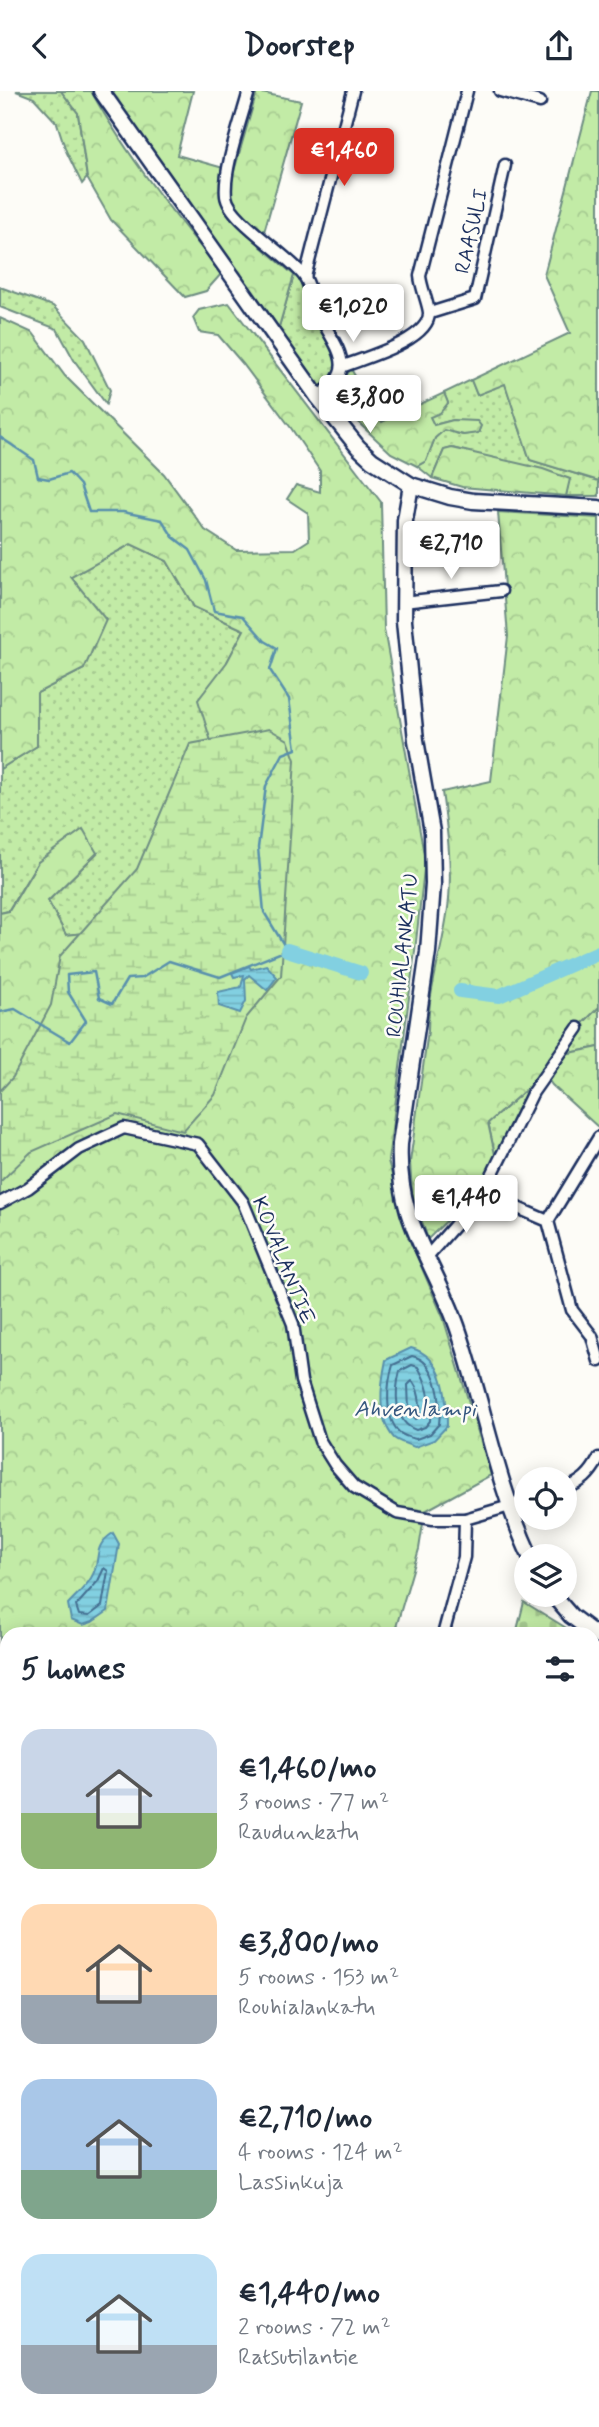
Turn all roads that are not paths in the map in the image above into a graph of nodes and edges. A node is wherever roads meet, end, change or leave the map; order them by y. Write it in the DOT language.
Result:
graph roads {
  1 [pos="102,91"];
  2 [pos="249,91"];
  3 [pos="353,91"];
  4 [pos="467,91"];
  5 [pos="500,91"];
  6 [pos="540,102"];
  7 [pos="505,165"];
  8 [pos="305,277"];
  9 [pos="430,313"];
  10 [pos="344,366"];
  11 [pos="317,396"];
  12 [pos="411,485"];
  13 [pos="599,508"];
  14 [pos="501,591"];
  15 [pos="404,602"];
  16 [pos="578,1028"];
  17 [pos="599,1137"];
  18 [pos="483,1193"];
  19 [pos="0,1203"];
  20 [pos="548,1221"];
  21 [pos="426,1258"];
  22 [pos="599,1361"];
  23 [pos="599,1458"];
  24 [pos="577,1484"];
  25 [pos="514,1505"];
  26 [pos="511,1506"];
  27 [pos="465,1518"];
  28 [pos="525,1544"];
  29 [pos="563,1607"];
  30 [pos="445,1627"];
  31 [pos="586,1627"];
  1 -- 11 [label="street"];
  2 -- 8 [label="street"];
  3 -- 8 [label="street"];
  4 -- 9 [label="street"];
  5 -- 6 [label="street"];
  7 -- 9 [label="street, RAASULI"];
  8 -- 10 [label="street"];
  9 -- 10 [label="street"];
  10 -- 11 [label="street"];
  11 -- 12 [label="street"];
  12 -- 13 [label="street"];
  12 -- 15 [label="street, ROUHIALANKATU"];
  14 -- 15 [label="street"];
  15 -- 21 [label="street, ROUHIALANKATU"];
  16 -- 18 [label="street"];
  17 -- 20 [label="street"];
  18 -- 20 [label="street"];
  18 -- 21 [label="street"];
  19 -- 27 [label="street, KOVALANTIE"];
  20 -- 22 [label="street"];
  21 -- 26 [label="street, ROUHIALANKATU"];
  23 -- 24 [label="street"];
  25 -- 26 [label="street, KOVALANTIE"];
  26 -- 27 [label="street, KOVALANTIE"];
  26 -- 28 [label="street, ROUHIALANKATU"];
  27 -- 30 [label="street"];
  29 -- 31 [label="street"];
}
